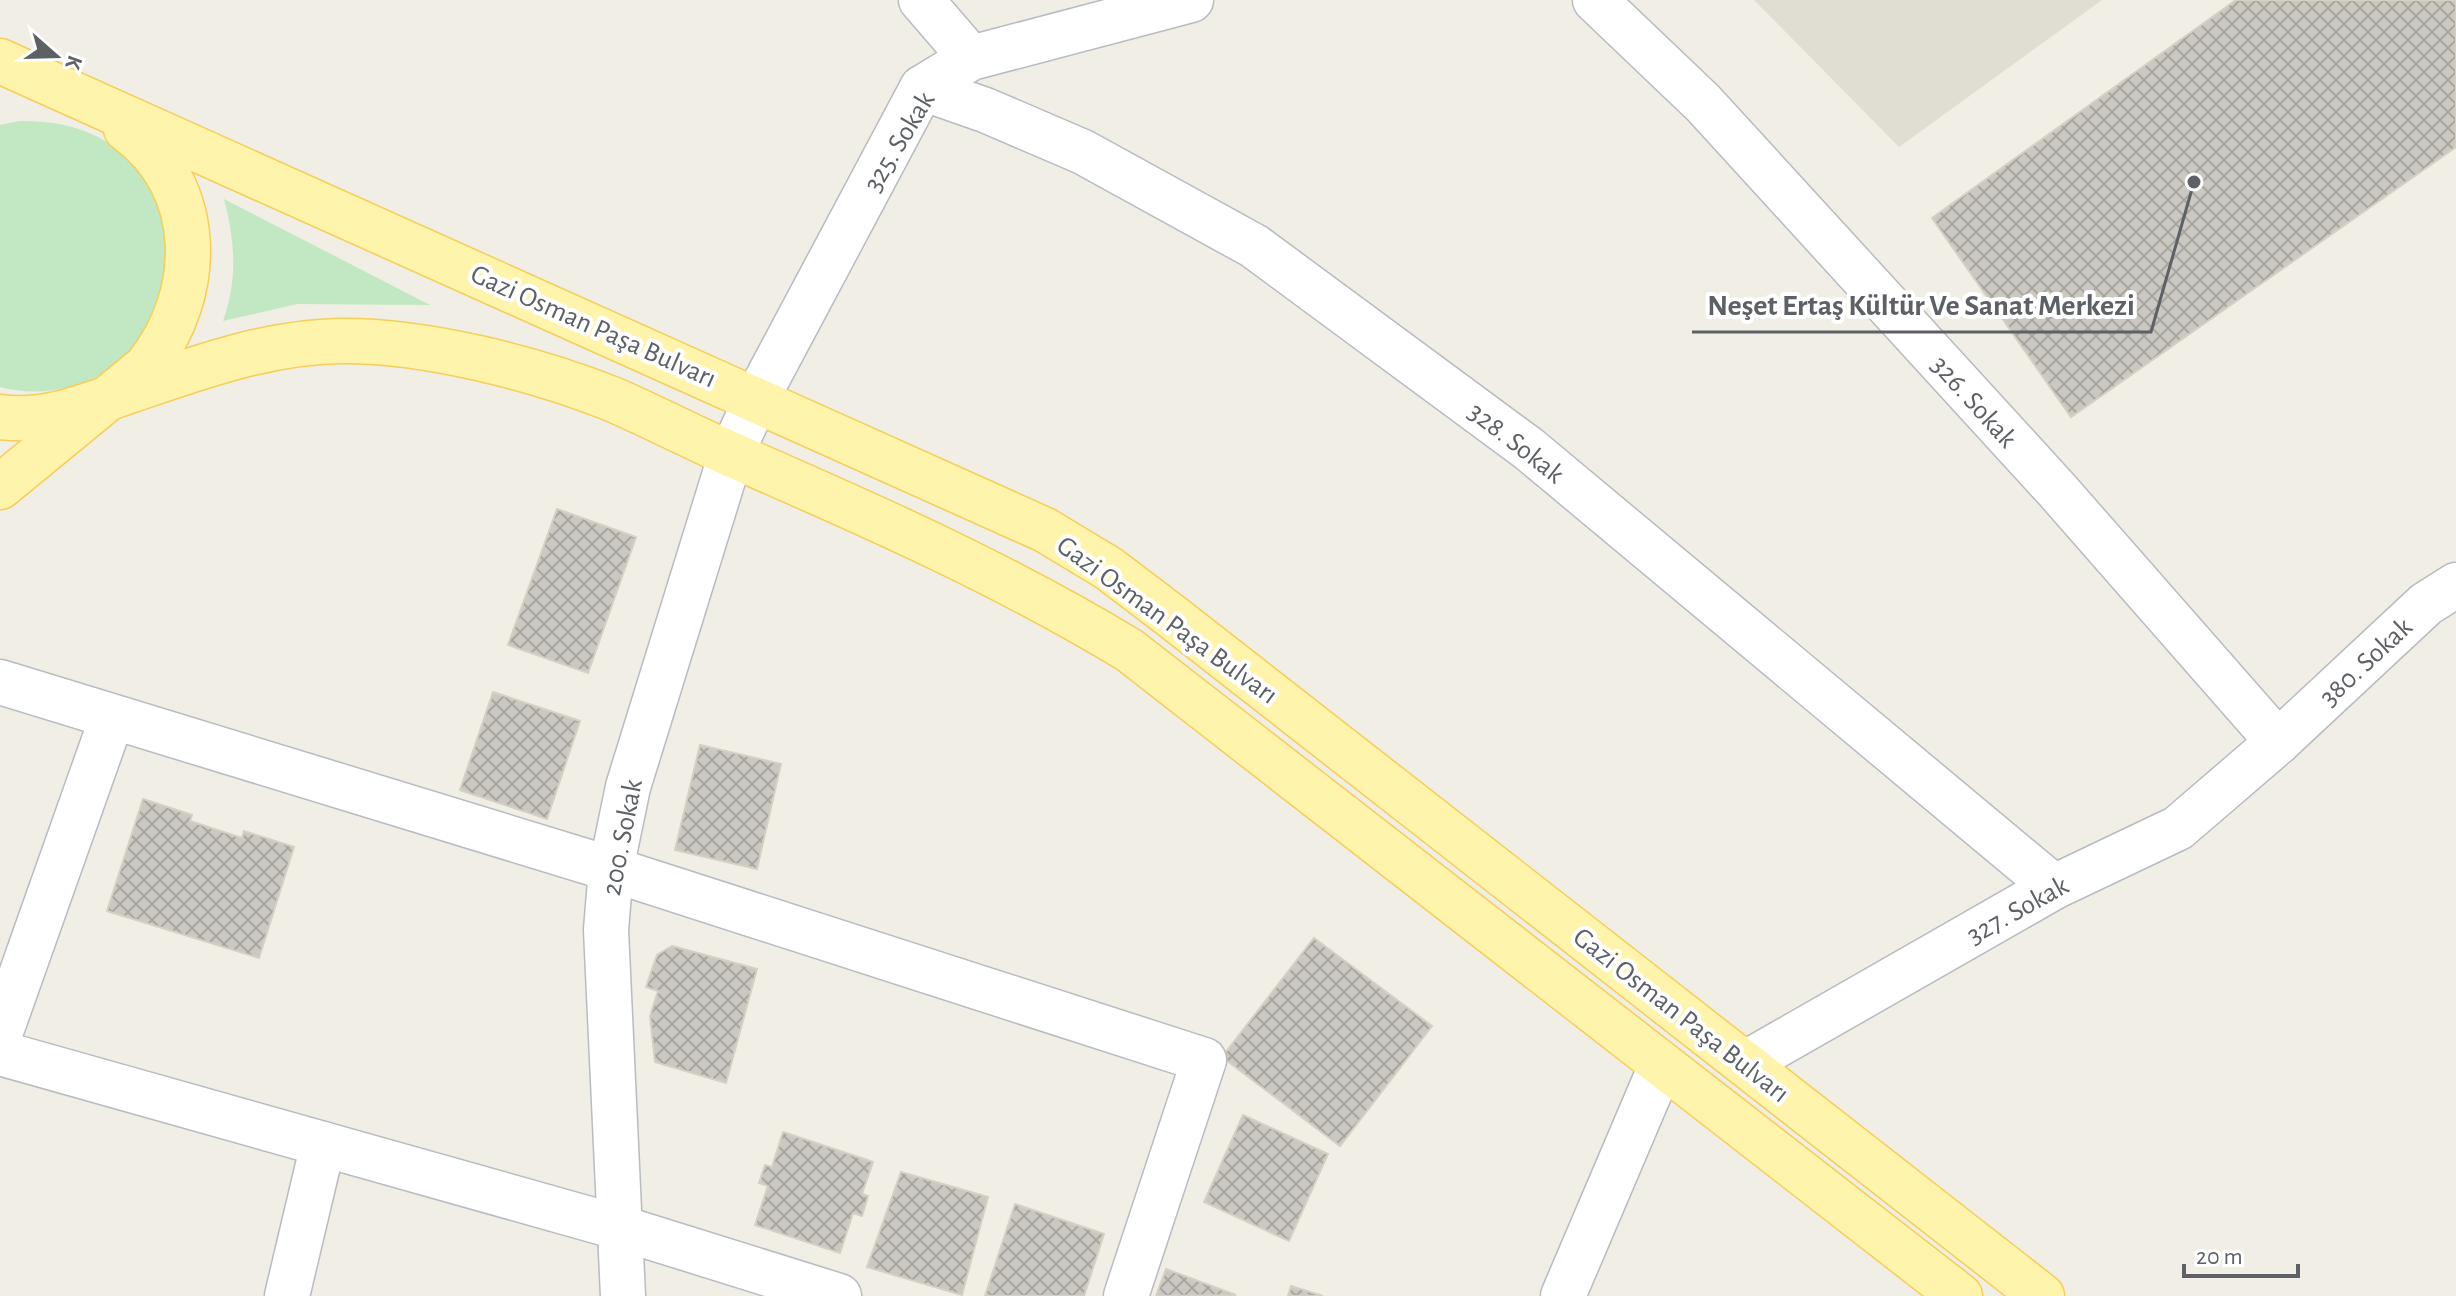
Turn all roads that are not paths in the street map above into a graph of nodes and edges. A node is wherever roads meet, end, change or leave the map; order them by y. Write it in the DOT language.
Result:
graph roads {
  1 [pos="921,0"];
  2 [pos="1191,0"];
  3 [pos="1595,0"];
  4 [pos="971,58"];
  5 [pos="0,61"];
  6 [pos="922,88"];
  7 [pos="0,95"];
  8 [pos="94,106"];
  9 [pos="757,398"];
  10 [pos="105,399"];
  11 [pos="0,417"];
  12 [pos="731,454"];
  13 [pos="0,487"];
  14 [pos="2456,585"];
  15 [pos="0,682"];
  16 [pos="112,718"];
  17 [pos="2278,742"];
  18 [pos="611,869"];
  19 [pos="2054,887"];
  20 [pos="0,1034"];
  21 [pos="0,1053"];
  22 [pos="1746,1063"];
  23 [pos="1661,1066"];
  24 [pos="323,1144"];
  25 [pos="621,1228"];
  26 [pos="287,1296"];
  27 [pos="623,1296"];
  28 [pos="839,1296"];
  29 [pos="1126,1296"];
  30 [pos="1563,1296"];
  31 [pos="1960,1296"];
  32 [pos="2042,1296"];
  1 -- 4 [label="street"];
  2 -- 4 [label="street, 325. Sokak"];
  3 -- 17 [label="street, 326. Sokak"];
  4 -- 6 [label="street, 325. Sokak"];
  5 -- 8 [label="main road, Gazi Osman Paşa Bulvarı"];
  6 -- 9 [label="street, 325. Sokak"];
  6 -- 19 [label="street, 328. Sokak"];
  7 -- 8 [label="main road"];
  8 -- 9 [label="main road, Gazi Osman Paşa Bulvarı"];
  8 -- 10 [label="main road"];
  9 -- 12 [label="street, 200. Sokak"];
  9 -- 22 [label="main road, Gazi Osman Paşa Bulvarı"];
  10 -- 11 [label="main road, Gazi Osman Paşa Bulvarı"];
  10 -- 12 [label="main road, Gazi Osman Paşa Bulvarı"];
  10 -- 13 [label="main road"];
  12 -- 18 [label="street, 200. Sokak"];
  12 -- 23 [label="main road, Gazi Osman Paşa Bulvarı"];
  14 -- 17 [label="street, 380. Sokak"];
  15 -- 16 [label="street"];
  16 -- 18 [label="street"];
  16 -- 20 [label="street"];
  17 -- 19 [label="street, 327. Sokak"];
  18 -- 25 [label="street, 200. Sokak"];
  18 -- 29 [label="street"];
  19 -- 22 [label="street, 327. Sokak"];
  21 -- 24 [label="street"];
  22 -- 32 [label="main road, Gazi Osman Paşa Bulvarı"];
  23 -- 30 [label="street"];
  23 -- 31 [label="main road, Gazi Osman Paşa Bulvarı"];
  24 -- 25 [label="street"];
  24 -- 26 [label="street"];
  25 -- 27 [label="street, 200. Sokak"];
  25 -- 28 [label="street"];
}
